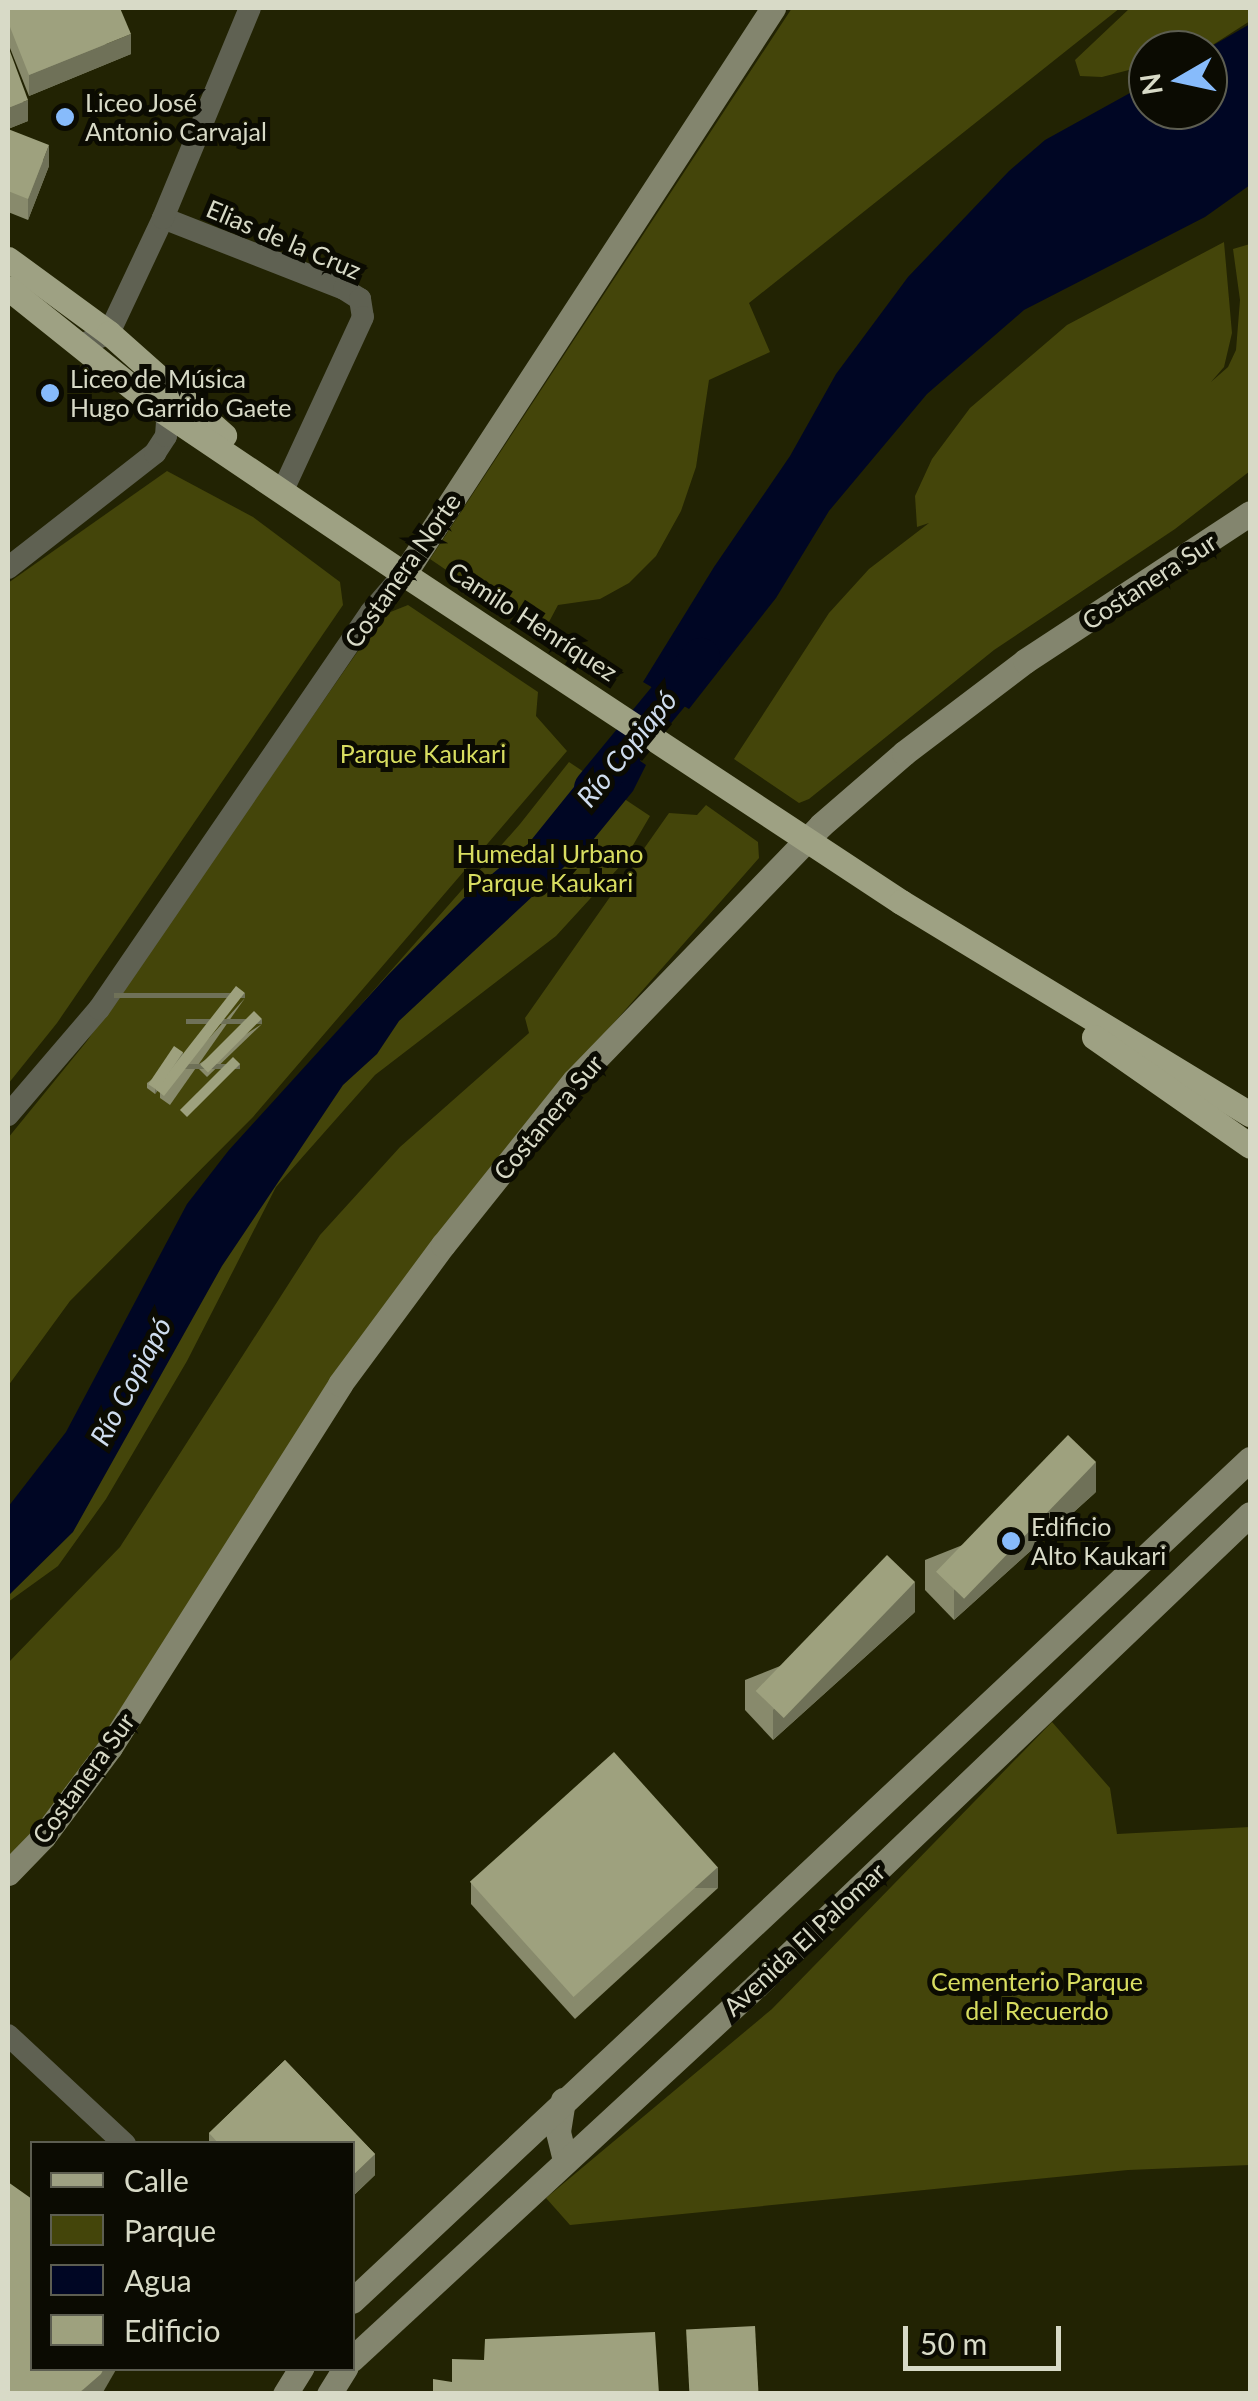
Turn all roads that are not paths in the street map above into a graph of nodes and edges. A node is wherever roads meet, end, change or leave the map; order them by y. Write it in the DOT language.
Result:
graph roads {
  1 [pos="250,8"];
  2 [pos="773,8"];
  3 [pos="163,218"];
  4 [pos="8,259"];
  5 [pos="8,288"];
  6 [pos="109,332"];
  7 [pos="81,345"];
  8 [pos="168,400"];
  9 [pos="284,488"];
  10 [pos="1250,514"];
  11 [pos="8,568"];
  12 [pos="404,574"];
  13 [pos="806,840"];
  14 [pos="901,902"];
  15 [pos="1250,1114"];
  16 [pos="8,1115"];
  17 [pos="1250,1146"];
  18 [pos="1250,1459"];
  19 [pos="1225,1482"];
  20 [pos="1249,1516"];
  21 [pos="8,1873"];
  22 [pos="8,2035"];
  23 [pos="563,2100"];
  24 [pos="122,2141"];
  25 [pos="565,2161"];
  26 [pos="355,2297"];
  27 [pos="355,2357"];
  28 [pos="298,2371"];
  29 [pos="343,2371"];
  30 [pos="285,2394"];
  31 [pos="329,2394"];
  1 -- 3 [label="street"];
  2 -- 12 [label="street, Costanera Norte"];
  3 -- 6 [label="street"];
  3 -- 9 [label="street, Elias de la Cruz"];
  4 -- 6 [label="main road, Camilo Henríquez"];
  5 -- 7 [label="main road, Camilo Henríquez"];
  6 -- 7 [label="street"];
  6 -- 8 [label="main road, Camilo Henríquez"];
  7 -- 8 [label="main road, Camilo Henríquez"];
  8 -- 9 [label="main road, Camilo Henríquez"];
  8 -- 11 [label="street"];
  9 -- 12 [label="main road, Camilo Henríquez"];
  10 -- 13 [label="street, Costanera Sur"];
  12 -- 13 [label="main road, Camilo Henríquez"];
  12 -- 16 [label="street, Costanera Norte"];
  13 -- 14 [label="main road, Camilo Henríquez"];
  13 -- 21 [label="street, Costanera Sur"];
  14 -- 15 [label="main road, Camilo Henríquez"];
  14 -- 17 [label="main road, Camilo Henríquez"];
  18 -- 19 [label="street, Avenida El Palomar"];
  19 -- 20 [label="street"];
  19 -- 23 [label="street, Avenida El Palomar"];
  20 -- 25 [label="street, Avenida El Palomar"];
  22 -- 24 [label="street"];
  23 -- 25 [label="street"];
  23 -- 26 [label="street, Avenida El Palomar"];
  25 -- 27 [label="street, Avenida El Palomar"];
  28 -- 30 [label="street"];
  29 -- 31 [label="street"];
}
